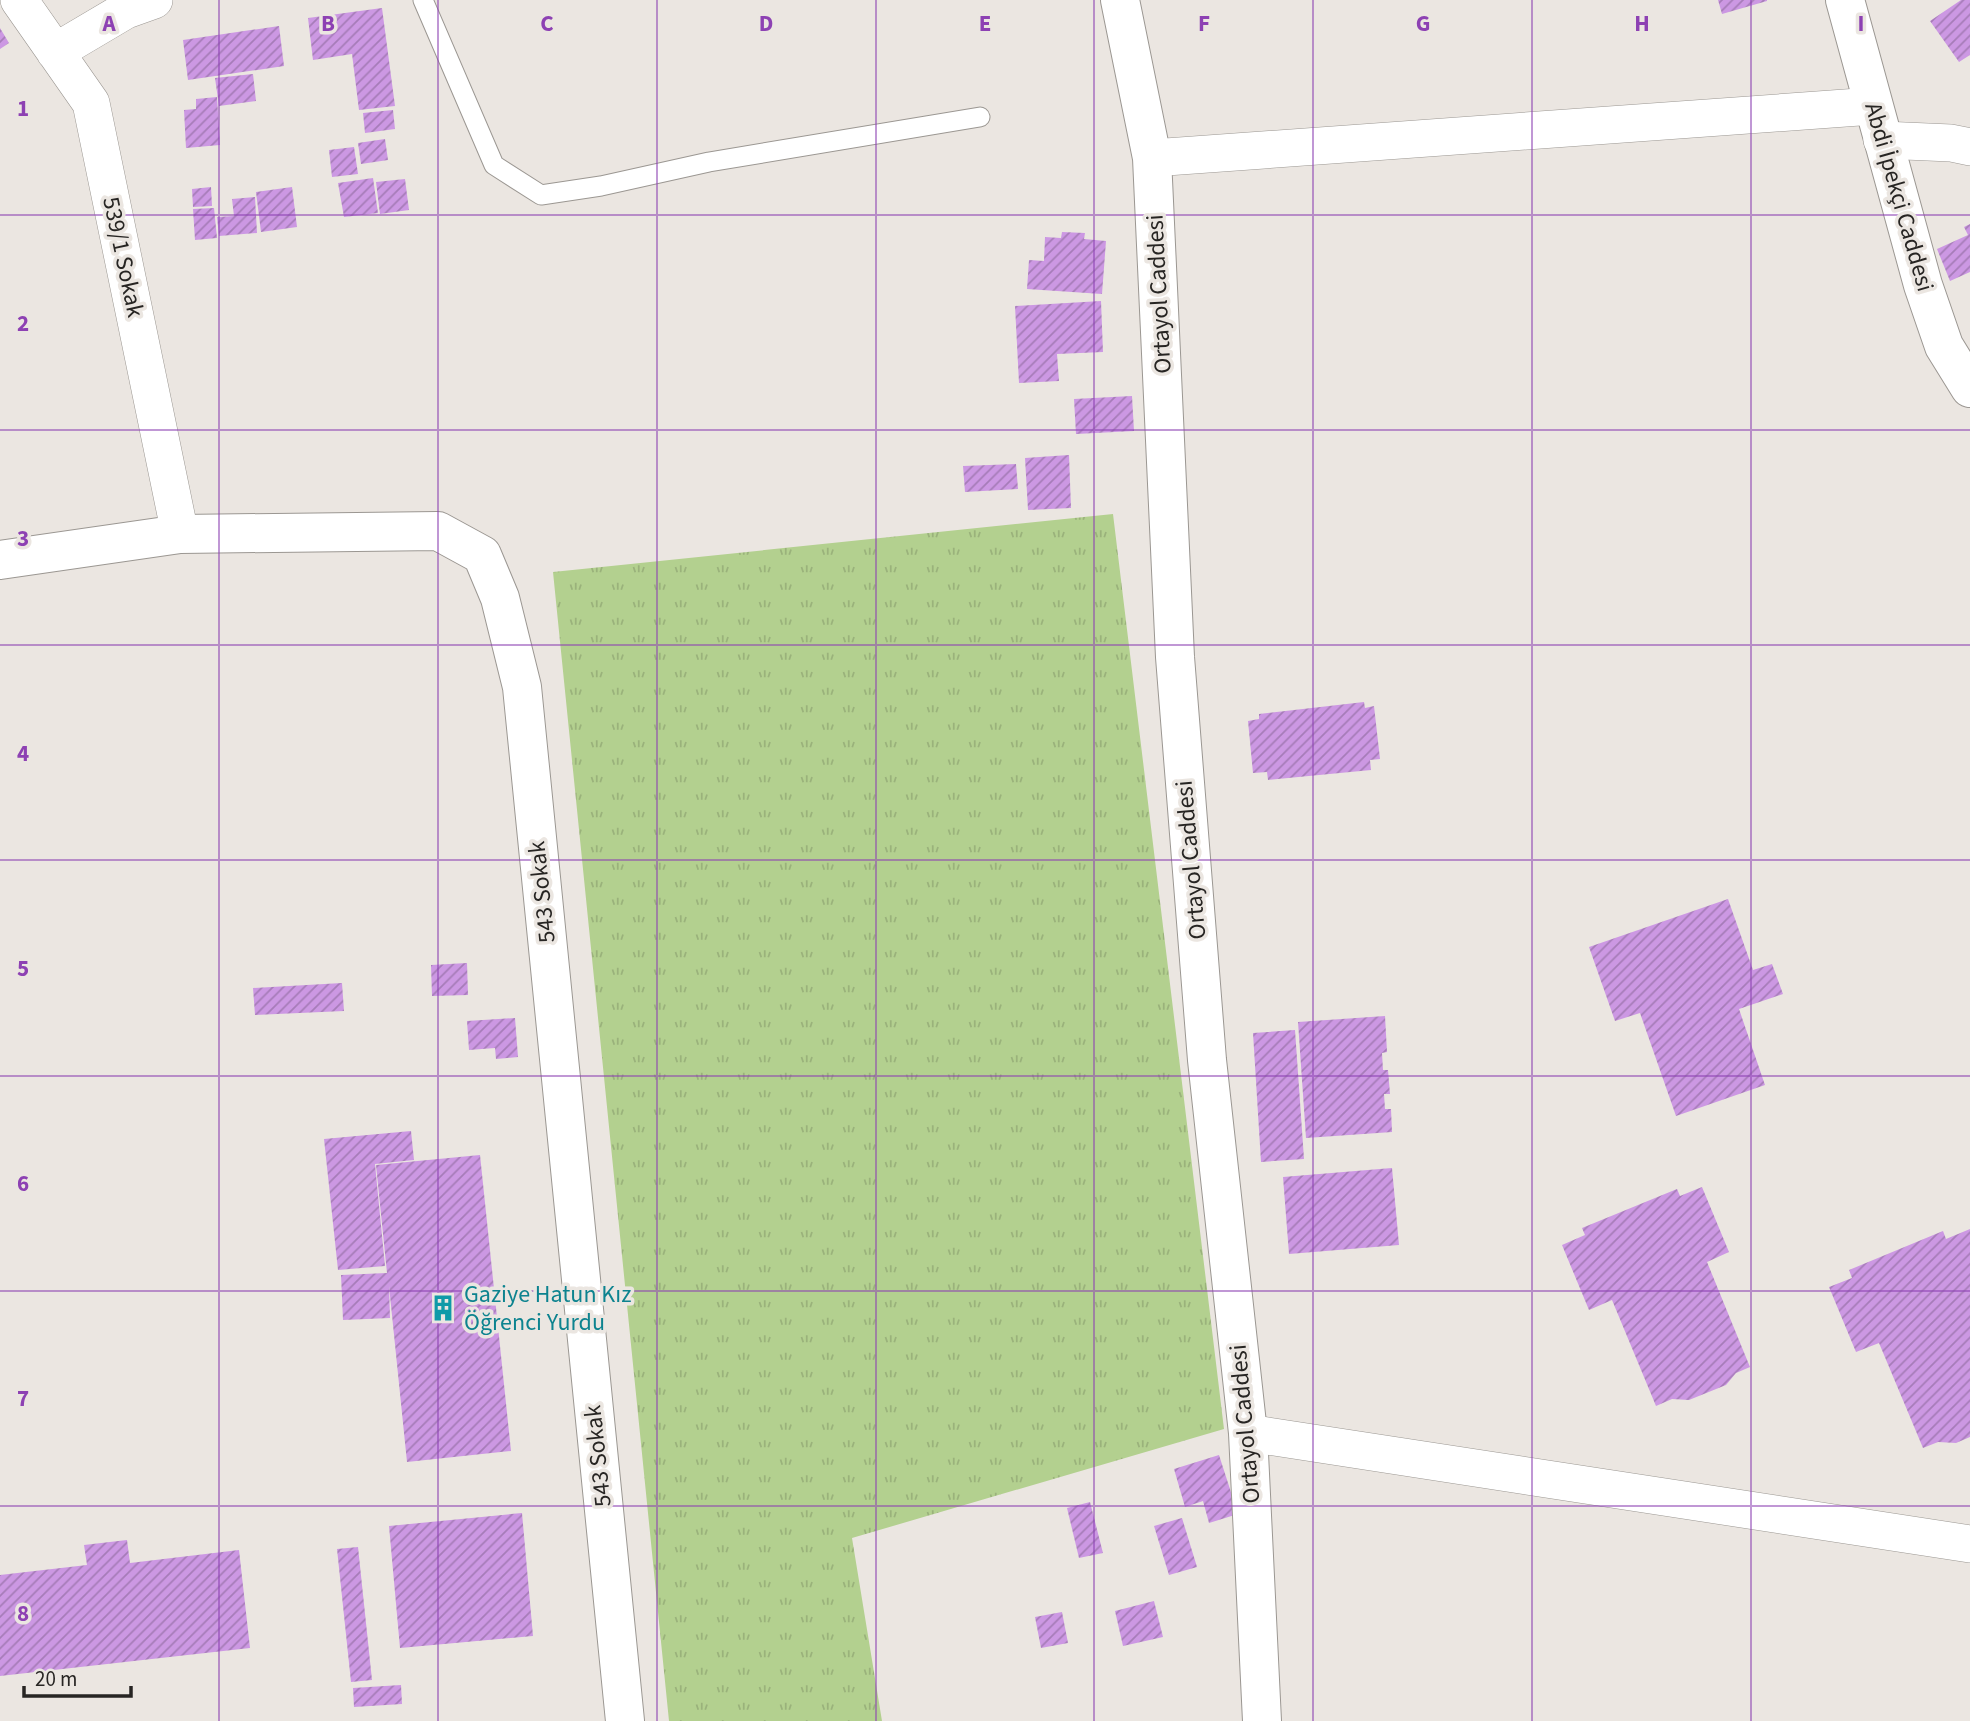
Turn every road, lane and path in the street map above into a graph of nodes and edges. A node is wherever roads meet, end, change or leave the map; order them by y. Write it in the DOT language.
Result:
graph roads {
  1 [pos="19,0"];
  2 [pos="423,0"];
  3 [pos="1120,0"];
  4 [pos="1845,0"];
  5 [pos="135,3"];
  6 [pos="55,52"];
  7 [pos="980,117"];
  8 [pos="1878,123"];
  9 [pos="1970,147"];
  10 [pos="1152,158"];
  11 [pos="1970,388"];
  12 [pos="180,534"];
  13 [pos="0,560"];
  14 [pos="1248,1433"];
  15 [pos="1970,1544"];
  16 [pos="625,1721"];
  17 [pos="1262,1721"];
  1 -- 6 [label="street, 539/1 Sokak"];
  2 -- 7 [label="lane"];
  3 -- 10 [label="street, Ortayol Caddesi"];
  4 -- 8 [label="street, Abdi İpekçi Caddesi"];
  5 -- 6 [label="street"];
  6 -- 12 [label="street, 539/1 Sokak"];
  8 -- 9 [label="street"];
  8 -- 10 [label="street"];
  8 -- 11 [label="street, Abdi İpekçi Caddesi"];
  10 -- 14 [label="street, Ortayol Caddesi"];
  12 -- 13 [label="street, 543 Sokak"];
  12 -- 16 [label="street, 543 Sokak"];
  14 -- 15 [label="street"];
  14 -- 17 [label="street, Ortayol Caddesi"];
}
